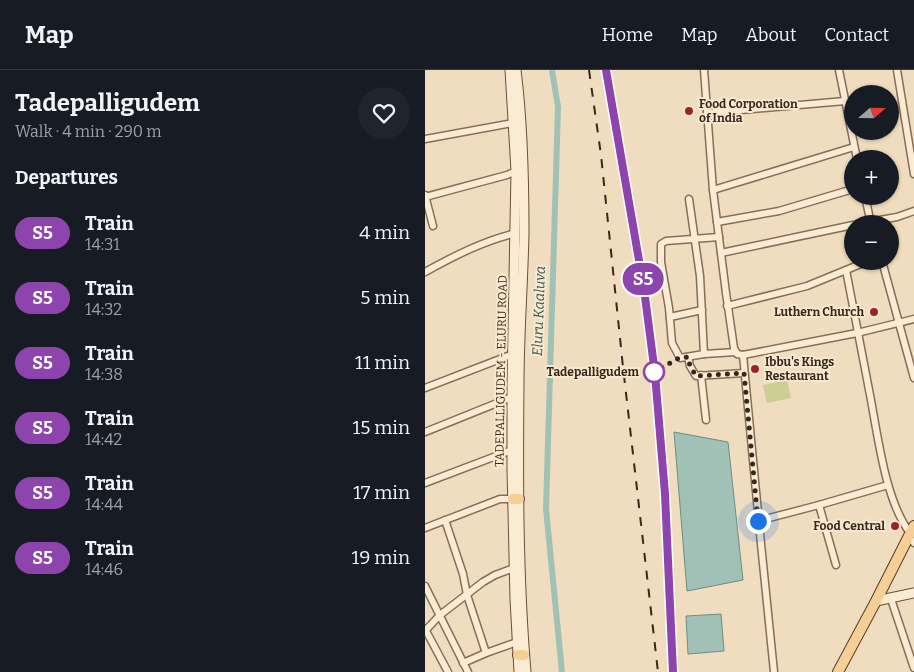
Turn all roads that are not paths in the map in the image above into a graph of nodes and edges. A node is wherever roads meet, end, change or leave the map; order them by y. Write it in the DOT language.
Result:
graph roads {
  1 [pos="509,70"];
  2 [pos="516,70"];
  3 [pos="704,70"];
  4 [pos="839,70"];
  5 [pos="897,70"];
  6 [pos="844,96"];
  7 [pos="844,101"];
  8 [pos="707,113"];
  9 [pos="513,123"];
  10 [pos="425,139"];
  11 [pos="853,140"];
  12 [pos="854,147"];
  13 [pos="855,150"];
  14 [pos="516,171"];
  15 [pos="914,174"];
  16 [pos="713,190"];
  17 [pos="844,192"];
  18 [pos="425,196"];
  19 [pos="689,198"];
  20 [pos="914,211"];
  21 [pos="899,215"];
  22 [pos="717,222"];
  23 [pos="433,226"];
  24 [pos="844,227"];
  25 [pos="515,233"];
  26 [pos="719,236"];
  27 [pos="695,239"];
  28 [pos="721,253"];
  29 [pos="846,270"];
  30 [pos="884,270"];
  31 [pos="425,272"];
  32 [pos="727,306"];
  33 [pos="702,310"];
  34 [pos="670,318"];
  35 [pos="914,319"];
  36 [pos="899,323"];
  37 [pos="857,333"];
  38 [pos="739,353"];
  39 [pos="513,354"];
  40 [pos="704,354"];
  41 [pos="688,357"];
  42 [pos="744,373"];
  43 [pos="701,375"];
  44 [pos="914,378"];
  45 [pos="425,388"];
  46 [pos="512,397"];
  47 [pos="706,420"];
  48 [pos="425,432"];
  49 [pos="512,450"];
  50 [pos="425,483"];
  51 [pos="888,484"];
  52 [pos="516,499"];
  53 [pos="819,505"];
  54 [pos="445,520"];
  55 [pos="758,521"];
  56 [pos="425,528"];
  57 [pos="913,537"];
  58 [pos="835,565"];
  59 [pos="514,568"];
  60 [pos="425,586"];
  61 [pos="914,593"];
  62 [pos="467,595"];
  63 [pos="883,600"];
  64 [pos="440,615"];
  65 [pos="425,630"];
  66 [pos="517,642"];
  67 [pos="486,653"];
  68 [pos="521,655"];
  69 [pos="463,663"];
  70 [pos="914,668"];
  71 [pos="448,672"];
  72 [pos="468,672"];
  73 [pos="519,672"];
  74 [pos="525,672"];
  75 [pos="775,672"];
  76 [pos="838,672"];
  77 [pos="842,672"];
  1 -- 9 [label="main road, TADEPALLIGUDEM - ELURU ROAD"];
  2 -- 52 [label="main road, TADEPALLIGUDEM - ELURU ROAD"];
  3 -- 8 [label="street"];
  4 -- 6 [label="street"];
  5 -- 15 [label="street"];
  7 -- 8 [label="street"];
  8 -- 16 [label="street"];
  9 -- 10 [label="street"];
  9 -- 14 [label="main road, TADEPALLIGUDEM - ELURU ROAD"];
  11 -- 12 [label="street"];
  12 -- 13 [label="street"];
  12 -- 16 [label="street"];
  14 -- 18 [label="street"];
  14 -- 25 [label="main road, TADEPALLIGUDEM - ELURU ROAD"];
  16 -- 22 [label="street"];
  17 -- 22 [label="street"];
  18 -- 23 [label="street"];
  19 -- 27 [label="street"];
  20 -- 21 [label="street"];
  22 -- 26 [label="street"];
  24 -- 28 [label="street"];
  25 -- 31 [label="street"];
  25 -- 39 [label="main road, TADEPALLIGUDEM - ELURU ROAD"];
  26 -- 27 [label="street"];
  26 -- 28 [label="street"];
  27 -- 33 [label="street"];
  27 -- 34 [label="street"];
  28 -- 32 [label="street"];
  29 -- 32 [label="street"];
  29 -- 37 [label="street"];
  30 -- 36 [label="street"];
  32 -- 38 [label="street"];
  33 -- 34 [label="street"];
  33 -- 40 [label="street"];
  34 -- 41 [label="street"];
  35 -- 36 [label="street"];
  36 -- 37 [label="street"];
  36 -- 44 [label="street"];
  37 -- 38 [label="street"];
  37 -- 51 [label="street"];
  38 -- 40 [label="street"];
  38 -- 42 [label="street"];
  39 -- 45 [label="street"];
  39 -- 46 [label="main road, TADEPALLIGUDEM - ELURU ROAD"];
  40 -- 41 [label="street"];
  41 -- 43 [label="street"];
  42 -- 43 [label="street"];
  42 -- 55 [label="street"];
  43 -- 47 [label="street"];
  46 -- 48 [label="street"];
  46 -- 49 [label="main road, TADEPALLIGUDEM - ELURU ROAD"];
  49 -- 50 [label="street"];
  49 -- 52 [label="main road, TADEPALLIGUDEM - ELURU ROAD"];
  51 -- 53 [label="street"];
  51 -- 57 [label="street"];
  52 -- 54 [label="street"];
  52 -- 59 [label="main road, TADEPALLIGUDEM - ELURU ROAD"];
  52 -- 68 [label="main road, TADEPALLIGUDEM - ELURU ROAD"];
  53 -- 55 [label="street"];
  53 -- 58 [label="street"];
  54 -- 56 [label="street"];
  54 -- 62 [label="street"];
  55 -- 75 [label="street"];
  57 -- 63 [label="main road"];
  59 -- 62 [label="street"];
  59 -- 66 [label="main road, TADEPALLIGUDEM - ELURU ROAD"];
  60 -- 64 [label="street"];
  61 -- 63 [label="main road"];
  62 -- 64 [label="street"];
  62 -- 67 [label="street"];
  63 -- 70 [label="street"];
  63 -- 76 [label="main road"];
  63 -- 77 [label="main road"];
  64 -- 65 [label="street"];
  64 -- 69 [label="street"];
  65 -- 71 [label="street"];
  66 -- 67 [label="street"];
  66 -- 68 [label="main road, TADEPALLIGUDEM - ELURU ROAD"];
  67 -- 69 [label="street"];
  68 -- 73 [label="main road, TADEPALLIGUDEM - ELURU ROAD"];
  68 -- 74 [label="main road, TADEPALLIGUDEM - ELURU ROAD"];
  69 -- 72 [label="street"];
}
